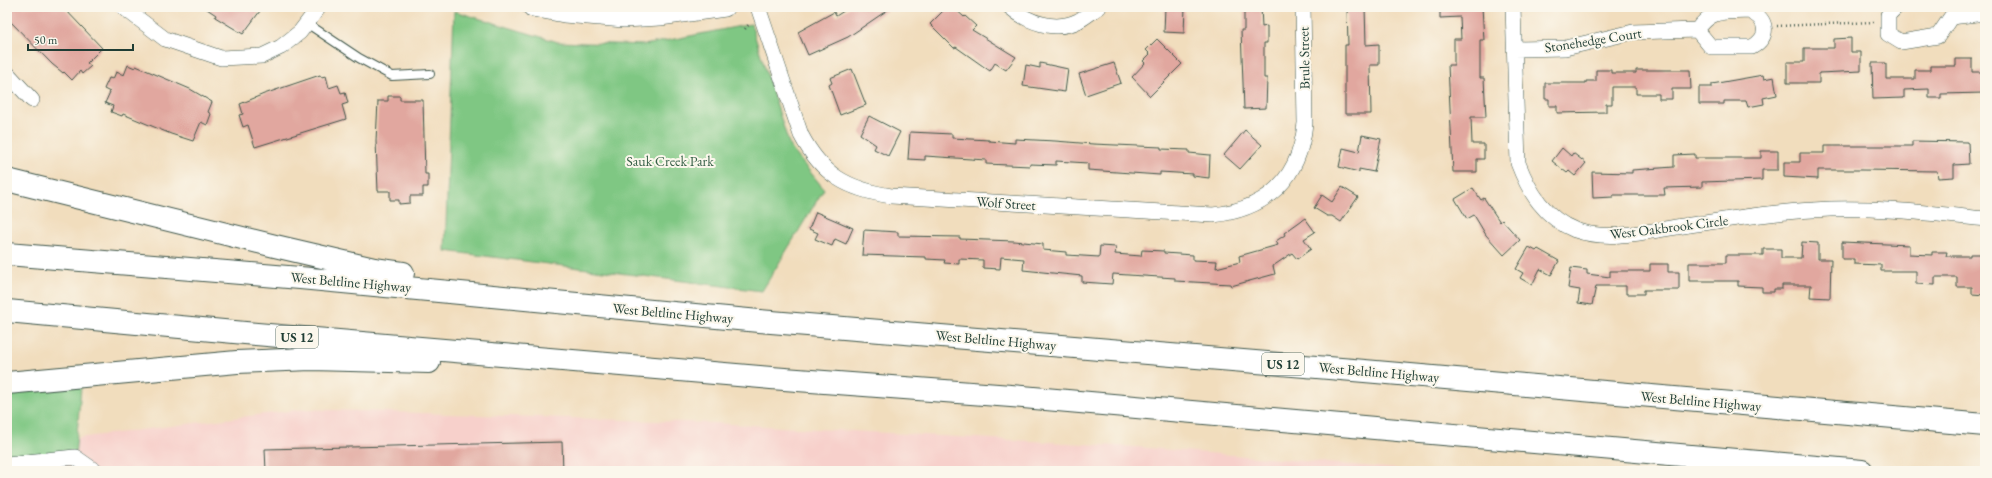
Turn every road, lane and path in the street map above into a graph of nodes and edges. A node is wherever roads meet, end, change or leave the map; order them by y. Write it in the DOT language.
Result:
graph roads {
  1 [pos="123,7"];
  2 [pos="320,7"];
  3 [pos="532,7"];
  4 [pos="725,7"];
  5 [pos="758,7"];
  6 [pos="1010,7"];
  7 [pos="1099,7"];
  8 [pos="1303,7"];
  9 [pos="1513,7"];
  10 [pos="1896,7"];
  11 [pos="1946,12"];
  12 [pos="1985,13"];
  13 [pos="1886,22"];
  14 [pos="749,23"];
  15 [pos="308,24"];
  16 [pos="1765,26"];
  17 [pos="746,29"];
  18 [pos="1697,30"];
  19 [pos="1514,50"];
  20 [pos="7,73"];
  21 [pos="430,74"];
  22 [pos="32,100"];
  23 [pos="1305,109"];
  24 [pos="7,180"];
  25 [pos="1985,219"];
  26 [pos="7,254"];
  27 [pos="584,304"];
  28 [pos="7,311"];
  29 [pos="588,362"];
  30 [pos="7,384"];
  31 [pos="1985,425"];
  32 [pos="7,464"];
  33 [pos="95,471"];
  34 [pos="1862,471"];
  1 -- 15 [label="street"];
  2 -- 15 [label="street"];
  3 -- 4 [label="street"];
  5 -- 23 [label="street, Wolf Street"];
  6 -- 7 [label="street"];
  8 -- 23 [label="street, Brule Street"];
  9 -- 19 [label="street, West Oakbrook Circle"];
  10 -- 13 [label="street"];
  11 -- 12 [label="street"];
  11 -- 13 [label="street"];
  13 -- 16 [label="path"];
  14 -- 17 [label="path"];
  15 -- 21 [label="lane"];
  16 -- 18 [label="street"];
  16 -- 18 [label="street"];
  18 -- 19 [label="street, Stonehedge Court"];
  19 -- 25 [label="street, West Oakbrook Circle"];
  20 -- 22 [label="street"];
  24 -- 27 [label="highway"];
  26 -- 27 [label="highway, West Beltline Highway / US 12"];
  27 -- 31 [label="highway, West Beltline Highway / US 12"];
  28 -- 29 [label="highway, US 12"];
  29 -- 30 [label="highway"];
  29 -- 34 [label="highway, US 12"];
  32 -- 33 [label="street"];
}
